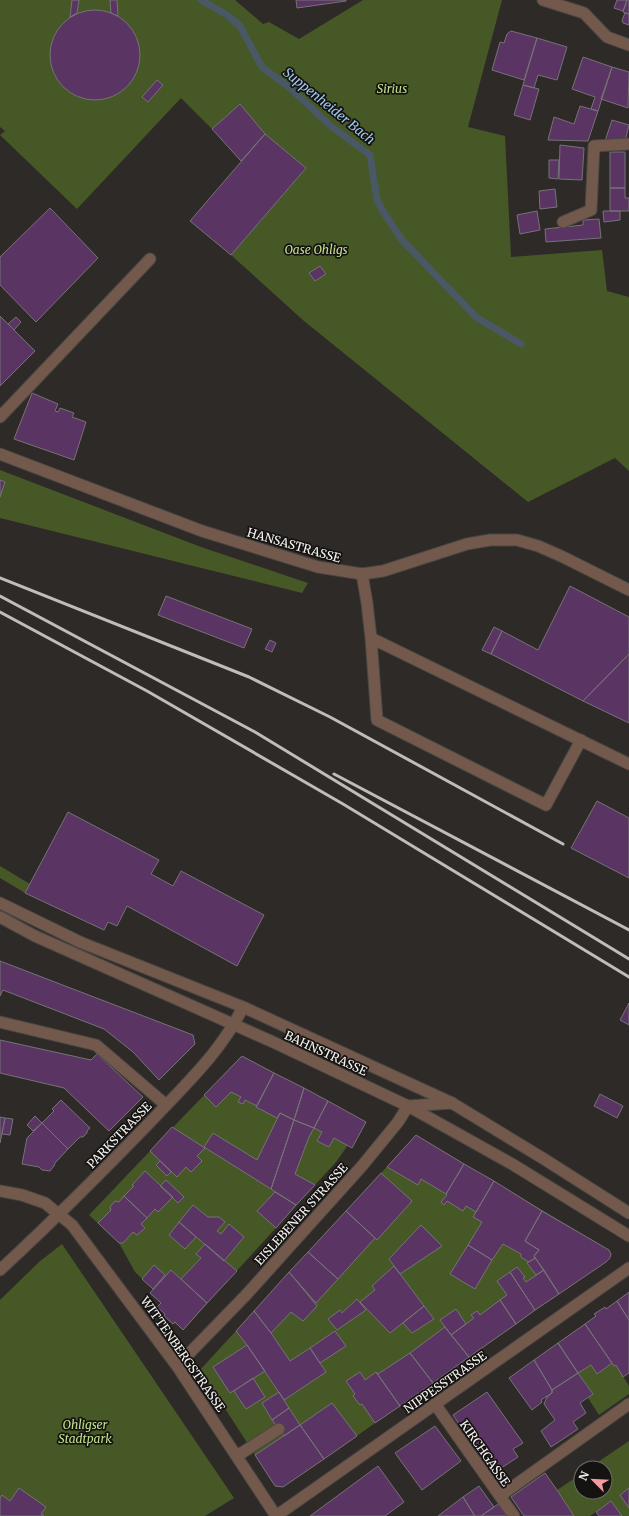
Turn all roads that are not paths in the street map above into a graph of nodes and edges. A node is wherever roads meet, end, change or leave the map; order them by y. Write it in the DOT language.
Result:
graph roads {
  1 [pos="543,0"];
  2 [pos="629,45"];
  3 [pos="629,144"];
  4 [pos="563,222"];
  5 [pos="150,259"];
  6 [pos="0,417"];
  7 [pos="0,454"];
  8 [pos="362,574"];
  9 [pos="629,590"];
  10 [pos="371,638"];
  11 [pos="581,740"];
  12 [pos="629,764"];
  13 [pos="0,903"];
  14 [pos="0,917"];
  15 [pos="243,1007"];
  16 [pos="0,1022"];
  17 [pos="234,1025"];
  18 [pos="452,1103"];
  19 [pos="166,1105"];
  20 [pos="408,1106"];
  21 [pos="0,1191"];
  22 [pos="629,1213"];
  23 [pos="59,1214"];
  24 [pos="629,1236"];
  25 [pos="629,1268"];
  26 [pos="0,1270"];
  27 [pos="177,1366"];
  28 [pos="435,1404"];
  29 [pos="629,1404"];
  30 [pos="279,1429"];
  31 [pos="237,1456"];
  32 [pos="500,1496"];
  33 [pos="276,1516"];
  34 [pos="514,1516"];
  1 -- 2 [label="street"];
  3 -- 4 [label="street"];
  5 -- 6 [label="street"];
  7 -- 8 [label="street, HANSASTRASSE"];
  8 -- 9 [label="street, HANSASTRASSE"];
  8 -- 10 [label="street"];
  10 -- 11 [label="street"];
  10 -- 11 [label="street"];
  11 -- 12 [label="street"];
  13 -- 15 [label="street, BAHNSTRASSE"];
  14 -- 17 [label="street, BAHNSTRASSE"];
  15 -- 17 [label="street, PARKSTRASSE"];
  15 -- 18 [label="street, BAHNSTRASSE"];
  16 -- 19 [label="street"];
  17 -- 19 [label="street, PARKSTRASSE"];
  17 -- 20 [label="street, BAHNSTRASSE"];
  18 -- 20 [label="street"];
  18 -- 22 [label="street, BAHNSTRASSE"];
  19 -- 23 [label="street, PARKSTRASSE"];
  20 -- 24 [label="street, BAHNSTRASSE"];
  20 -- 27 [label="street, EISLEBENER STRASSE"];
  21 -- 23 [label="street, WITTENBERGSTRASSE"];
  23 -- 26 [label="street, PARKSTRASSE"];
  23 -- 27 [label="street, WITTENBERGSTRASSE"];
  25 -- 28 [label="street, NIPPESSTRASSE"];
  27 -- 31 [label="street, WITTENBERGSTRASSE"];
  28 -- 32 [label="street, KIRCHGASSE"];
  28 -- 33 [label="street, NIPPESSTRASSE"];
  29 -- 32 [label="street"];
  30 -- 31 [label="street"];
  31 -- 33 [label="street, WITTENBERGSTRASSE"];
  32 -- 34 [label="street, KIRCHGASSE"];
}
